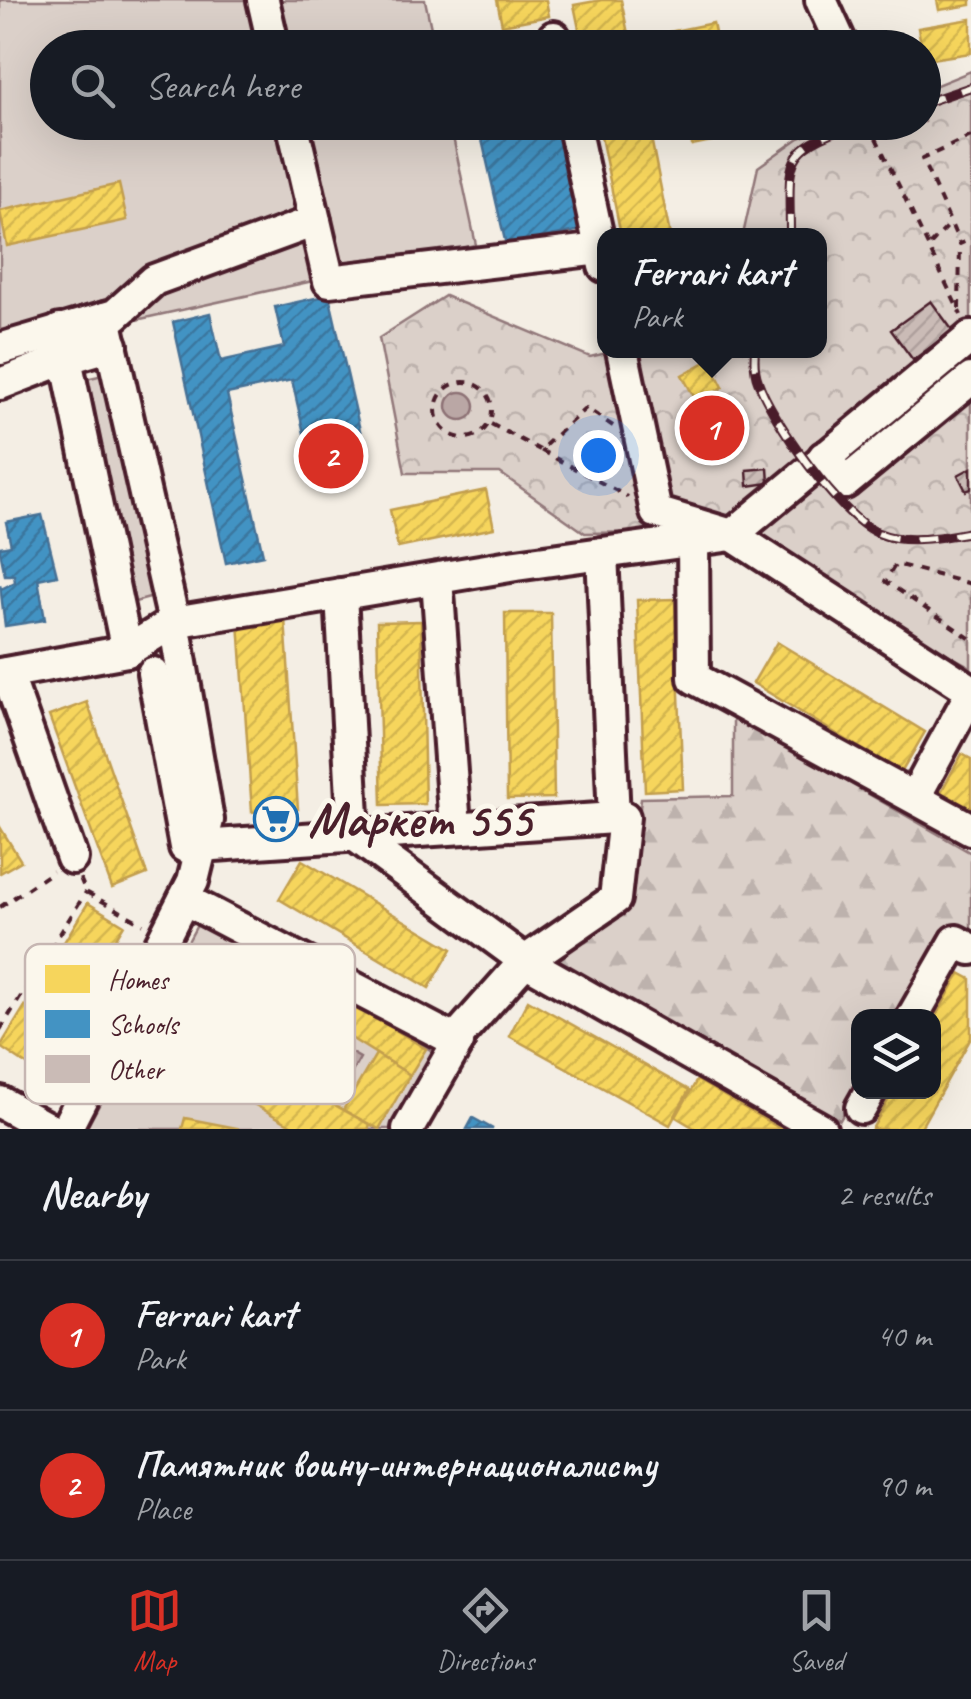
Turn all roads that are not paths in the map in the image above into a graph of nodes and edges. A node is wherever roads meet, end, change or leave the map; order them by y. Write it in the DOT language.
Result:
graph roads {
  1 [pos="263,0"];
  2 [pos="821,0"];
  3 [pos="270,30"];
  4 [pos="835,30"];
  5 [pos="296,140"];
  6 [pos="577,140"];
  7 [pos="315,221"];
  8 [pos="597,235"];
  9 [pos="597,258"];
  10 [pos="965,324"];
  11 [pos="108,332"];
  12 [pos="64,344"];
  13 [pos="0,349"];
  14 [pos="624,358"];
  15 [pos="971,379"];
  16 [pos="0,384"];
  17 [pos="812,467"];
  18 [pos="732,535"];
  19 [pos="693,540"];
  20 [pos="602,553"];
  21 [pos="437,579"];
  22 [pos="340,594"];
  23 [pos="174,622"];
  24 [pos="127,652"];
  25 [pos="152,673"];
  26 [pos="4,674"];
  27 [pos="971,692"];
  28 [pos="915,797"];
  29 [pos="614,818"];
  30 [pos="455,827"];
  31 [pos="971,829"];
  32 [pos="354,834"];
  33 [pos="204,844"];
  34 [pos="76,867"];
  35 [pos="184,899"];
  36 [pos="161,944"];
  37 [pos="270,944"];
  38 [pos="971,949"];
  39 [pos="525,961"];
  40 [pos="355,988"];
  41 [pos="917,1009"];
  42 [pos="458,1042"];
  43 [pos="0,1102"];
  44 [pos="79,1104"];
  45 [pos="48,1129"];
  46 [pos="66,1129"];
  47 [pos="408,1129"];
  48 [pos="821,1129"];
  1 -- 3 [label="street"];
  2 -- 4 [label="street"];
  5 -- 7 [label="street"];
  6 -- 8 [label="street"];
  7 -- 9 [label="street"];
  7 -- 11 [label="street"];
  10 -- 17 [label="street"];
  11 -- 12 [label="street"];
  11 -- 23 [label="street"];
  12 -- 13 [label="street"];
  12 -- 16 [label="street"];
  12 -- 24 [label="street"];
  14 -- 18 [label="street"];
  15 -- 17 [label="street"];
  17 -- 18 [label="street"];
  18 -- 19 [label="street"];
  18 -- 27 [label="street"];
  19 -- 20 [label="street"];
  19 -- 28 [label="street"];
  20 -- 21 [label="street"];
  20 -- 29 [label="street"];
  21 -- 22 [label="street"];
  21 -- 30 [label="street"];
  22 -- 23 [label="street"];
  22 -- 32 [label="street"];
  23 -- 24 [label="street"];
  23 -- 33 [label="street"];
  24 -- 26 [label="street"];
  25 -- 33 [label="street"];
  26 -- 34 [label="street"];
  27 -- 28 [label="street"];
  28 -- 31 [label="street"];
  29 -- 30 [label="street"];
  29 -- 39 [label="street"];
  30 -- 32 [label="street"];
  32 -- 33 [label="street"];
  32 -- 39 [label="street"];
  33 -- 35 [label="street"];
  35 -- 36 [label="street"];
  35 -- 37 [label="street"];
  38 -- 41 [label="street"];
  39 -- 42 [label="street"];
  39 -- 48 [label="street"];
  40 -- 42 [label="street"];
  42 -- 47 [label="street"];
  43 -- 45 [label="street"];
  44 -- 46 [label="street"];
}
